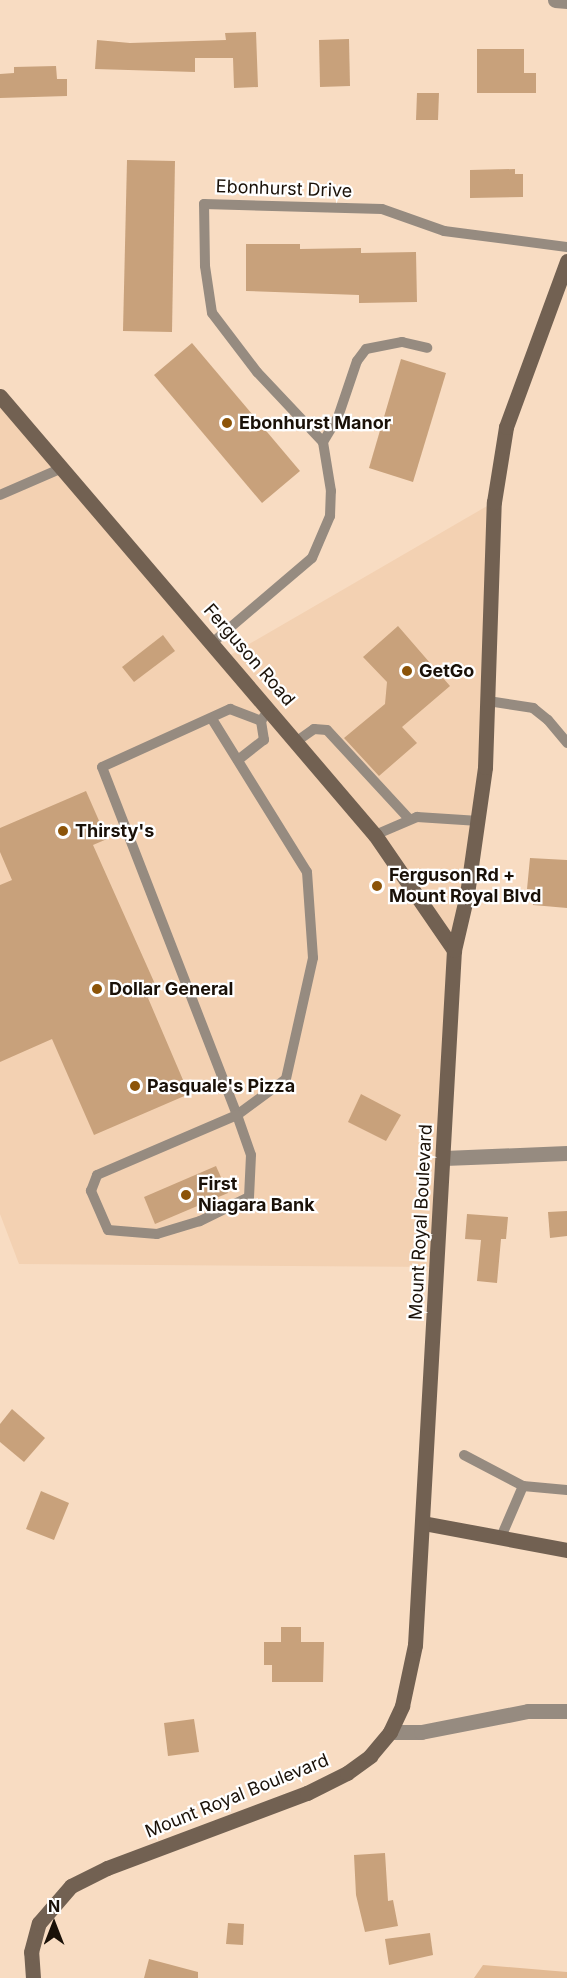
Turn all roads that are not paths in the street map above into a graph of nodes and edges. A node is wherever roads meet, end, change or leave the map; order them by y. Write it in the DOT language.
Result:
graph roads {
  1 [pos="555,0"];
  2 [pos="567,1"];
  3 [pos="567,247"];
  4 [pos="567,261"];
  5 [pos="427,348"];
  6 [pos="0,396"];
  7 [pos="323,441"];
  8 [pos="62,468"];
  9 [pos="0,495"];
  10 [pos="213,643"];
  11 [pos="488,701"];
  12 [pos="265,715"];
  13 [pos="212,719"];
  14 [pos="297,741"];
  15 [pos="567,743"];
  16 [pos="237,760"];
  17 [pos="409,819"];
  18 [pos="479,821"];
  19 [pos="375,835"];
  20 [pos="454,950"];
  21 [pos="237,1115"];
  22 [pos="567,1153"];
  23 [pos="444,1158"];
  24 [pos="464,1455"];
  25 [pos="523,1486"];
  26 [pos="567,1490"];
  27 [pos="423,1523"];
  28 [pos="501,1537"];
  29 [pos="567,1550"];
  30 [pos="567,1711"];
  31 [pos="390,1732"];
  32 [pos="33,1978"];
  1 -- 2 [label="street"];
  3 -- 7 [label="lane, Ebonhurst Drive"];
  4 -- 11 [label="main road, Mount Royal Boulevard"];
  5 -- 7 [label="lane"];
  6 -- 8 [label="main road, Ferguson Road"];
  7 -- 10 [label="lane"];
  8 -- 9 [label="lane"];
  8 -- 10 [label="main road, Ferguson Road"];
  10 -- 12 [label="main road, Ferguson Road"];
  11 -- 15 [label="lane"];
  11 -- 18 [label="main road, Mount Royal Boulevard"];
  12 -- 13 [label="lane"];
  12 -- 14 [label="main road, Ferguson Road"];
  12 -- 16 [label="lane"];
  13 -- 16 [label="lane"];
  13 -- 21 [label="lane"];
  14 -- 17 [label="lane"];
  14 -- 19 [label="main road, Ferguson Road"];
  16 -- 21 [label="lane"];
  17 -- 18 [label="lane"];
  17 -- 19 [label="lane"];
  18 -- 20 [label="main road, Mount Royal Boulevard"];
  19 -- 20 [label="main road, Ferguson Road"];
  20 -- 23 [label="main road, Mount Royal Boulevard"];
  21 -- 21 [label="lane"];
  22 -- 23 [label="street"];
  23 -- 27 [label="main road, Mount Royal Boulevard"];
  24 -- 25 [label="lane"];
  25 -- 26 [label="lane"];
  25 -- 28 [label="lane"];
  27 -- 28 [label="main road"];
  27 -- 31 [label="main road, Mount Royal Boulevard"];
  28 -- 29 [label="main road"];
  30 -- 31 [label="street"];
  31 -- 32 [label="main road, Mount Royal Boulevard"];
}
